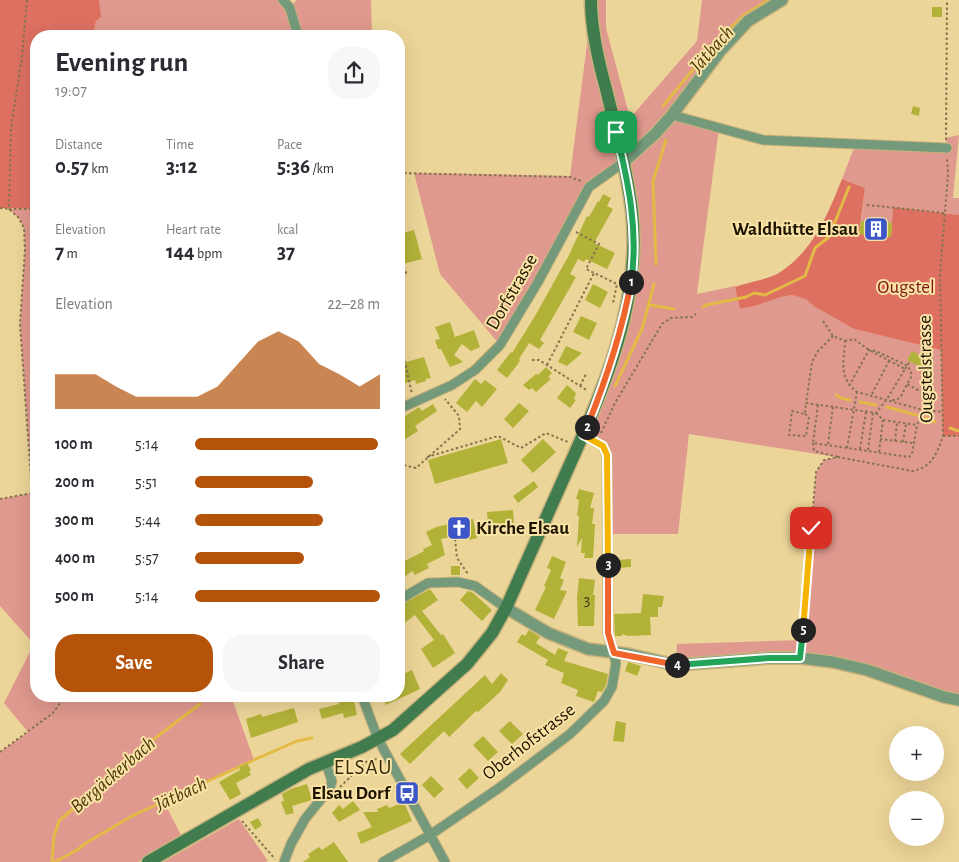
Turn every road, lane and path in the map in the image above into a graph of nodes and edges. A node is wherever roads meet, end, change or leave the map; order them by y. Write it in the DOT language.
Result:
graph roads {
  1 [pos="27,0"];
  2 [pos="283,0"];
  3 [pos="591,0"];
  4 [pos="782,0"];
  5 [pos="947,0"];
  6 [pos="296,30"];
  7 [pos="672,115"];
  8 [pos="947,148"];
  9 [pos="624,162"];
  10 [pos="405,173"];
  11 [pos="589,187"];
  12 [pos="867,205"];
  13 [pos="0,208"];
  14 [pos="9,209"];
  15 [pos="30,209"];
  16 [pos="945,213"];
  17 [pos="567,228"];
  18 [pos="407,270"];
  19 [pos="594,273"];
  20 [pos="405,275"];
  21 [pos="613,302"];
  22 [pos="696,314"];
  23 [pos="823,321"];
  24 [pos="833,336"];
  25 [pos="845,341"];
  26 [pos="869,350"];
  27 [pos="532,360"];
  28 [pos="890,361"];
  29 [pos="405,362"];
  30 [pos="910,362"];
  31 [pos="547,365"];
  32 [pos="908,366"];
  33 [pos="905,369"];
  34 [pos="586,374"];
  35 [pos="907,384"];
  36 [pos="580,386"];
  37 [pos="849,386"];
  38 [pos="440,390"];
  39 [pos="591,392"];
  40 [pos="857,392"];
  41 [pos="872,395"];
  42 [pos="887,399"];
  43 [pos="414,402"];
  44 [pos="806,403"];
  45 [pos="818,405"];
  46 [pos="405,406"];
  47 [pos="833,407"];
  48 [pos="853,410"];
  49 [pos="923,410"];
  50 [pos="866,412"];
  51 [pos="942,412"];
  52 [pos="875,413"];
  53 [pos="805,414"];
  54 [pos="883,420"];
  55 [pos="897,422"];
  56 [pos="906,423"];
  57 [pos="917,425"];
  58 [pos="583,435"];
  59 [pos="943,436"];
  60 [pos="959,436"];
  61 [pos="880,439"];
  62 [pos="895,440"];
  63 [pos="597,442"];
  64 [pos="813,442"];
  65 [pos="903,442"];
  66 [pos="571,443"];
  67 [pos="914,443"];
  68 [pos="828,445"];
  69 [pos="847,448"];
  70 [pos="860,450"];
  71 [pos="868,451"];
  72 [pos="879,452"];
  73 [pos="427,457"];
  74 [pos="838,457"];
  75 [pos="30,465"];
  76 [pos="405,465"];
  77 [pos="30,493"];
  78 [pos="0,499"];
  79 [pos="455,539"];
  80 [pos="466,583"];
  81 [pos="405,596"];
  82 [pos="506,608"];
  83 [pos="614,653"];
  84 [pos="800,658"];
  85 [pos="959,700"];
  86 [pos="60,702"];
  87 [pos="364,702"];
  88 [pos="378,739"];
  89 [pos="0,752"];
  90 [pos="387,757"];
  91 [pos="325,761"];
  92 [pos="330,788"];
  93 [pos="239,817"];
  94 [pos="430,835"];
  95 [pos="148,862"];
  96 [pos="278,862"];
  97 [pos="284,862"];
  98 [pos="383,862"];
  99 [pos="445,862"];
  1 -- 14 [label="path"];
  2 -- 6 [label="street"];
  3 -- 9 [label="main road"];
  4 -- 7 [label="street"];
  5 -- 8 [label="path, Ougstelstrasse"];
  7 -- 8 [label="street"];
  7 -- 9 [label="street"];
  8 -- 16 [label="path, Ougstelstrasse"];
  9 -- 11 [label="street, Dorfstrasse"];
  9 -- 58 [label="main road"];
  10 -- 11 [label="path"];
  11 -- 17 [label="street, Dorfstrasse"];
  12 -- 16 [label="path"];
  13 -- 14 [label="path"];
  14 -- 15 [label="path"];
  14 -- 75 [label="path"];
  16 -- 51 [label="path, Ougstelstrasse"];
  17 -- 19 [label="path"];
  17 -- 38 [label="street, Dorfstrasse"];
  18 -- 20 [label="path"];
  19 -- 21 [label="path"];
  19 -- 31 [label="path"];
  22 -- 63 [label="path"];
  23 -- 24 [label="path"];
  24 -- 25 [label="path"];
  24 -- 44 [label="path"];
  25 -- 26 [label="path"];
  25 -- 37 [label="path"];
  26 -- 28 [label="path"];
  26 -- 32 [label="path"];
  26 -- 37 [label="path"];
  27 -- 31 [label="path"];
  28 -- 33 [label="path"];
  28 -- 41 [label="path"];
  29 -- 43 [label="path"];
  30 -- 32 [label="path"];
  31 -- 36 [label="path"];
  32 -- 33 [label="path"];
  32 -- 35 [label="path"];
  33 -- 42 [label="path"];
  34 -- 36 [label="path"];
  35 -- 42 [label="path"];
  35 -- 49 [label="path"];
  36 -- 39 [label="path"];
  37 -- 40 [label="path"];
  38 -- 43 [label="street, Dorfstrasse"];
  38 -- 73 [label="path"];
  40 -- 41 [label="path"];
  40 -- 48 [label="path"];
  41 -- 42 [label="path"];
  42 -- 49 [label="path"];
  42 -- 52 [label="path"];
  43 -- 46 [label="street, Dorfstrasse"];
  44 -- 45 [label="path"];
  44 -- 53 [label="path"];
  45 -- 47 [label="path"];
  45 -- 64 [label="path"];
  47 -- 48 [label="path"];
  47 -- 68 [label="path"];
  48 -- 50 [label="path"];
  48 -- 69 [label="path"];
  49 -- 51 [label="path"];
  49 -- 57 [label="path"];
  50 -- 52 [label="path"];
  50 -- 70 [label="path"];
  51 -- 59 [label="path, Ougstelstrasse"];
  52 -- 54 [label="path"];
  52 -- 71 [label="path"];
  53 -- 53 [label="path"];
  54 -- 55 [label="path"];
  54 -- 61 [label="path"];
  55 -- 56 [label="path"];
  55 -- 62 [label="path"];
  56 -- 57 [label="path"];
  56 -- 65 [label="path"];
  57 -- 67 [label="path"];
  58 -- 63 [label="street"];
  58 -- 82 [label="main road"];
  59 -- 60 [label="path"];
  59 -- 74 [label="path, Ougstelstrasse"];
  61 -- 62 [label="path"];
  61 -- 72 [label="path"];
  62 -- 65 [label="path"];
  63 -- 83 [label="street, Oberhofstrasse"];
  64 -- 68 [label="path"];
  64 -- 74 [label="path"];
  65 -- 67 [label="path"];
  66 -- 73 [label="path"];
  67 -- 72 [label="path"];
  68 -- 69 [label="path"];
  69 -- 70 [label="path"];
  70 -- 71 [label="path"];
  71 -- 72 [label="path"];
  73 -- 76 [label="path"];
  74 -- 84 [label="path"];
  77 -- 78 [label="path"];
  79 -- 80 [label="path"];
  80 -- 81 [label="street"];
  80 -- 82 [label="street"];
  82 -- 83 [label="street"];
  82 -- 88 [label="main road"];
  83 -- 84 [label="street"];
  83 -- 94 [label="street, Oberhofstrasse"];
  84 -- 85 [label="street"];
  86 -- 89 [label="path"];
  87 -- 88 [label="street"];
  88 -- 90 [label="street"];
  88 -- 91 [label="main road"];
  90 -- 92 [label="path"];
  90 -- 94 [label="street"];
  91 -- 92 [label="street"];
  91 -- 95 [label="main road"];
  92 -- 97 [label="street"];
  93 -- 96 [label="path"];
  94 -- 98 [label="street, Oberhofstrasse"];
  94 -- 99 [label="street"];
}
